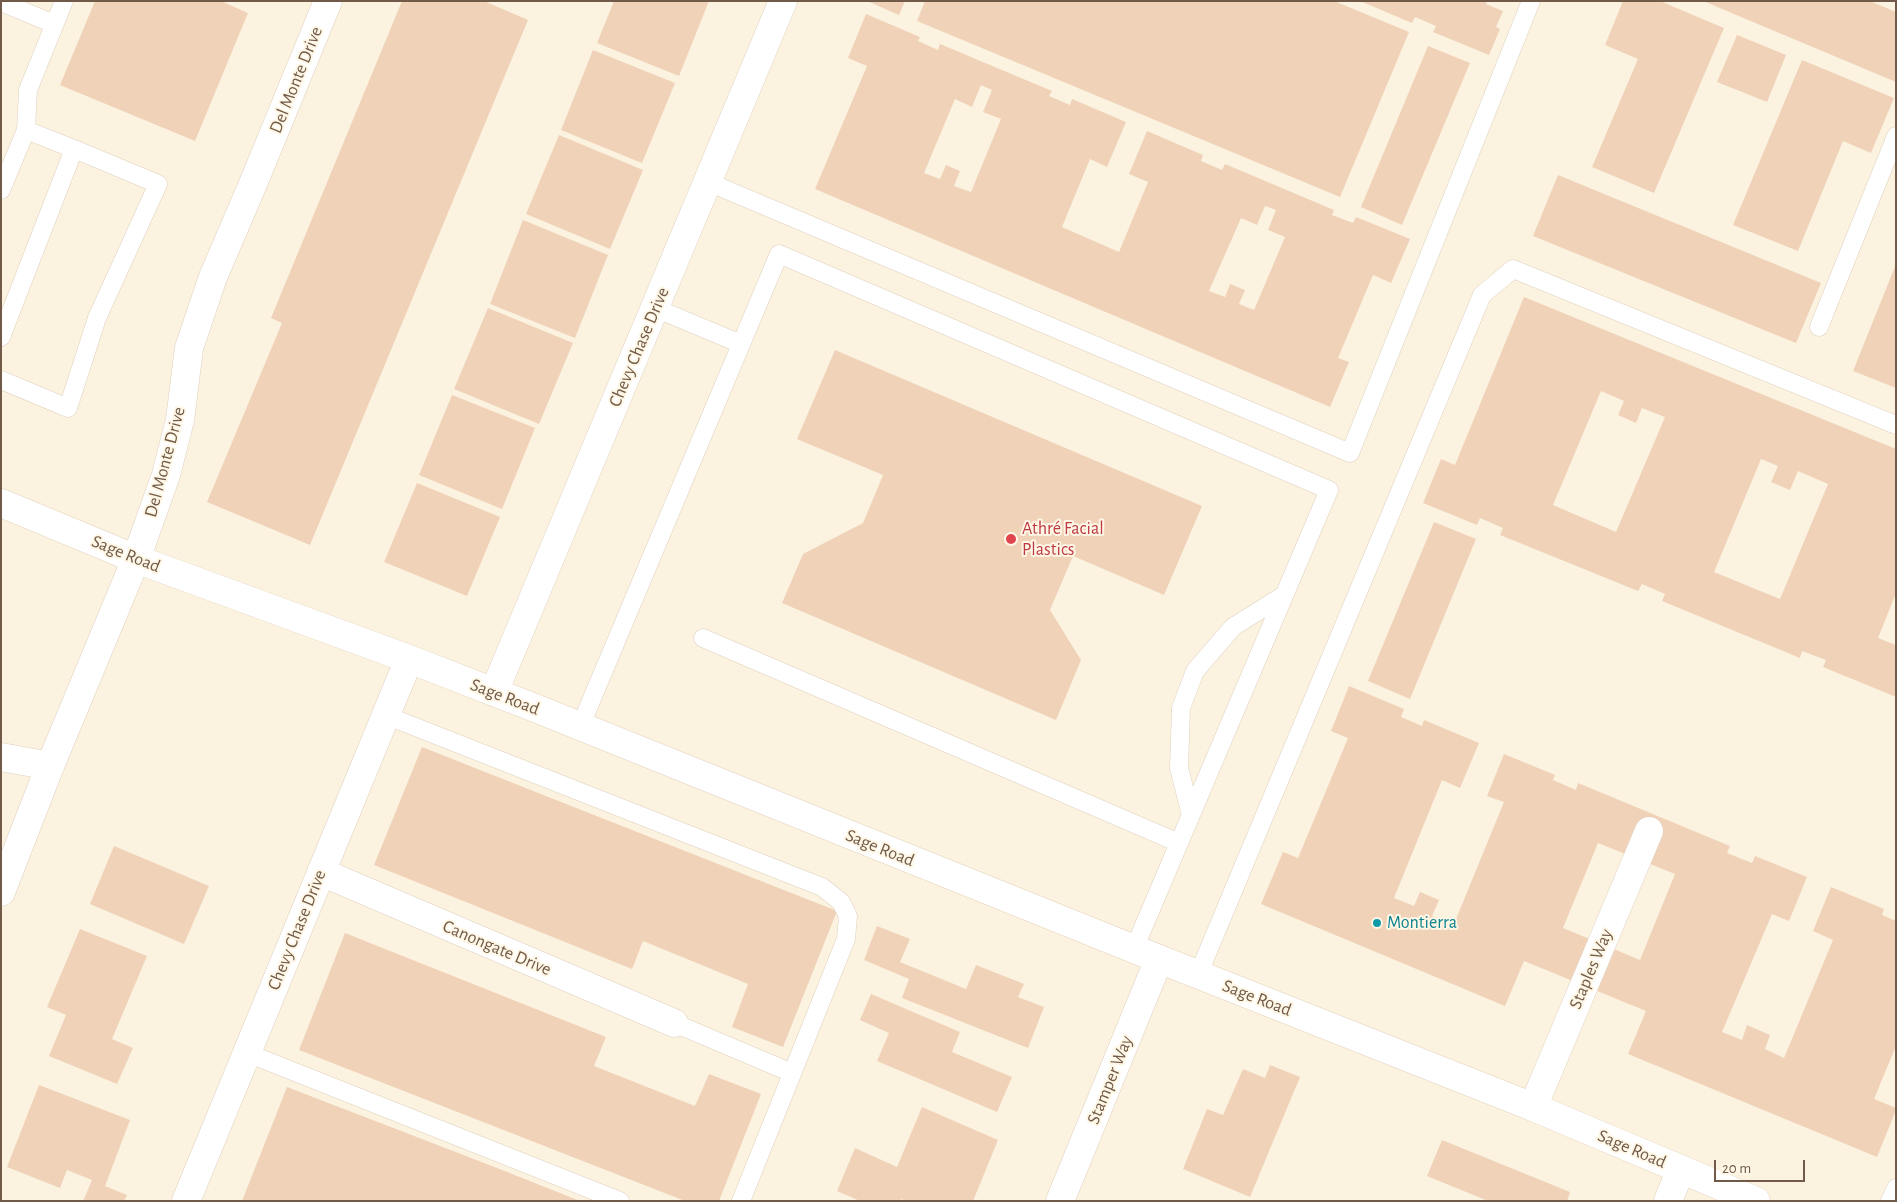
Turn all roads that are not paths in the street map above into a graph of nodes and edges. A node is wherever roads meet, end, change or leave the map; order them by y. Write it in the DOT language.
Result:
graph roads {
  1 [pos="64,1"];
  2 [pos="328,1"];
  3 [pos="783,1"];
  4 [pos="1531,1"];
  5 [pos="1,2"];
  6 [pos="54,24"];
  7 [pos="26,130"];
  8 [pos="1896,136"];
  9 [pos="74,149"];
  10 [pos="708,182"];
  11 [pos="1,190"];
  12 [pos="655,308"];
  13 [pos="1819,327"];
  14 [pos="1,336"];
  15 [pos="741,344"];
  16 [pos="1,380"];
  17 [pos="1896,425"];
  18 [pos="1,503"];
  19 [pos="136,559"];
  20 [pos="1284,595"];
  21 [pos="703,638"];
  22 [pos="409,659"];
  23 [pos="494,692"];
  24 [pos="386,715"];
  25 [pos="580,727"];
  26 [pos="1,756"];
  27 [pos="50,766"];
  28 [pos="1191,815"];
  29 [pos="1649,831"];
  30 [pos="1179,843"];
  31 [pos="321,872"];
  32 [pos="1,892"];
  33 [pos="1134,949"];
  34 [pos="1159,960"];
  35 [pos="1198,975"];
  36 [pos="674,1024"];
  37 [pos="247,1052"];
  38 [pos="792,1073"];
  39 [pos="1533,1107"];
  40 [pos="1681,1169"];
  41 [pos="1896,1188"];
  42 [pos="186,1201"];
  43 [pos="620,1201"];
  44 [pos="741,1201"];
  45 [pos="1060,1201"];
  46 [pos="1668,1201"];
  47 [pos="1756,1201"];
  48 [pos="1890,1201"];
  1 -- 6 [label="lane"];
  2 -- 19 [label="street, Del Monte Drive"];
  3 -- 10 [label="street, Chevy Chase Drive"];
  4 -- 10 [label="lane"];
  5 -- 6 [label="lane"];
  6 -- 7 [label="lane"];
  7 -- 9 [label="lane"];
  7 -- 11 [label="lane"];
  8 -- 13 [label="lane"];
  9 -- 14 [label="lane"];
  9 -- 16 [label="lane"];
  10 -- 12 [label="street, Chevy Chase Drive"];
  12 -- 15 [label="lane"];
  12 -- 23 [label="street, Chevy Chase Drive"];
  15 -- 20 [label="lane"];
  15 -- 25 [label="lane"];
  17 -- 35 [label="lane"];
  18 -- 19 [label="street, Sage Road"];
  19 -- 22 [label="street, Sage Road"];
  19 -- 27 [label="street, Del Monte Drive"];
  20 -- 28 [label="lane"];
  20 -- 28 [label="lane"];
  21 -- 30 [label="lane"];
  22 -- 23 [label="street, Sage Road"];
  22 -- 24 [label="street, Chevy Chase Drive"];
  23 -- 25 [label="street, Sage Road"];
  24 -- 31 [label="street, Chevy Chase Drive"];
  24 -- 38 [label="lane"];
  25 -- 33 [label="street, Sage Road"];
  26 -- 27 [label="street"];
  27 -- 32 [label="street, Del Monte Drive"];
  28 -- 30 [label="lane"];
  29 -- 39 [label="street, Staples Way"];
  30 -- 33 [label="lane"];
  31 -- 36 [label="street, Canongate Drive"];
  31 -- 37 [label="street, Chevy Chase Drive"];
  33 -- 34 [label="street, Sage Road"];
  34 -- 35 [label="street, Sage Road"];
  34 -- 45 [label="street, Stamper Way"];
  35 -- 39 [label="street, Sage Road"];
  36 -- 38 [label="lane"];
  37 -- 42 [label="street, Chevy Chase Drive"];
  37 -- 43 [label="lane"];
  38 -- 44 [label="lane"];
  39 -- 40 [label="street, Sage Road"];
  40 -- 46 [label="street"];
  40 -- 47 [label="street, Sage Road"];
  41 -- 48 [label="lane"];
}
